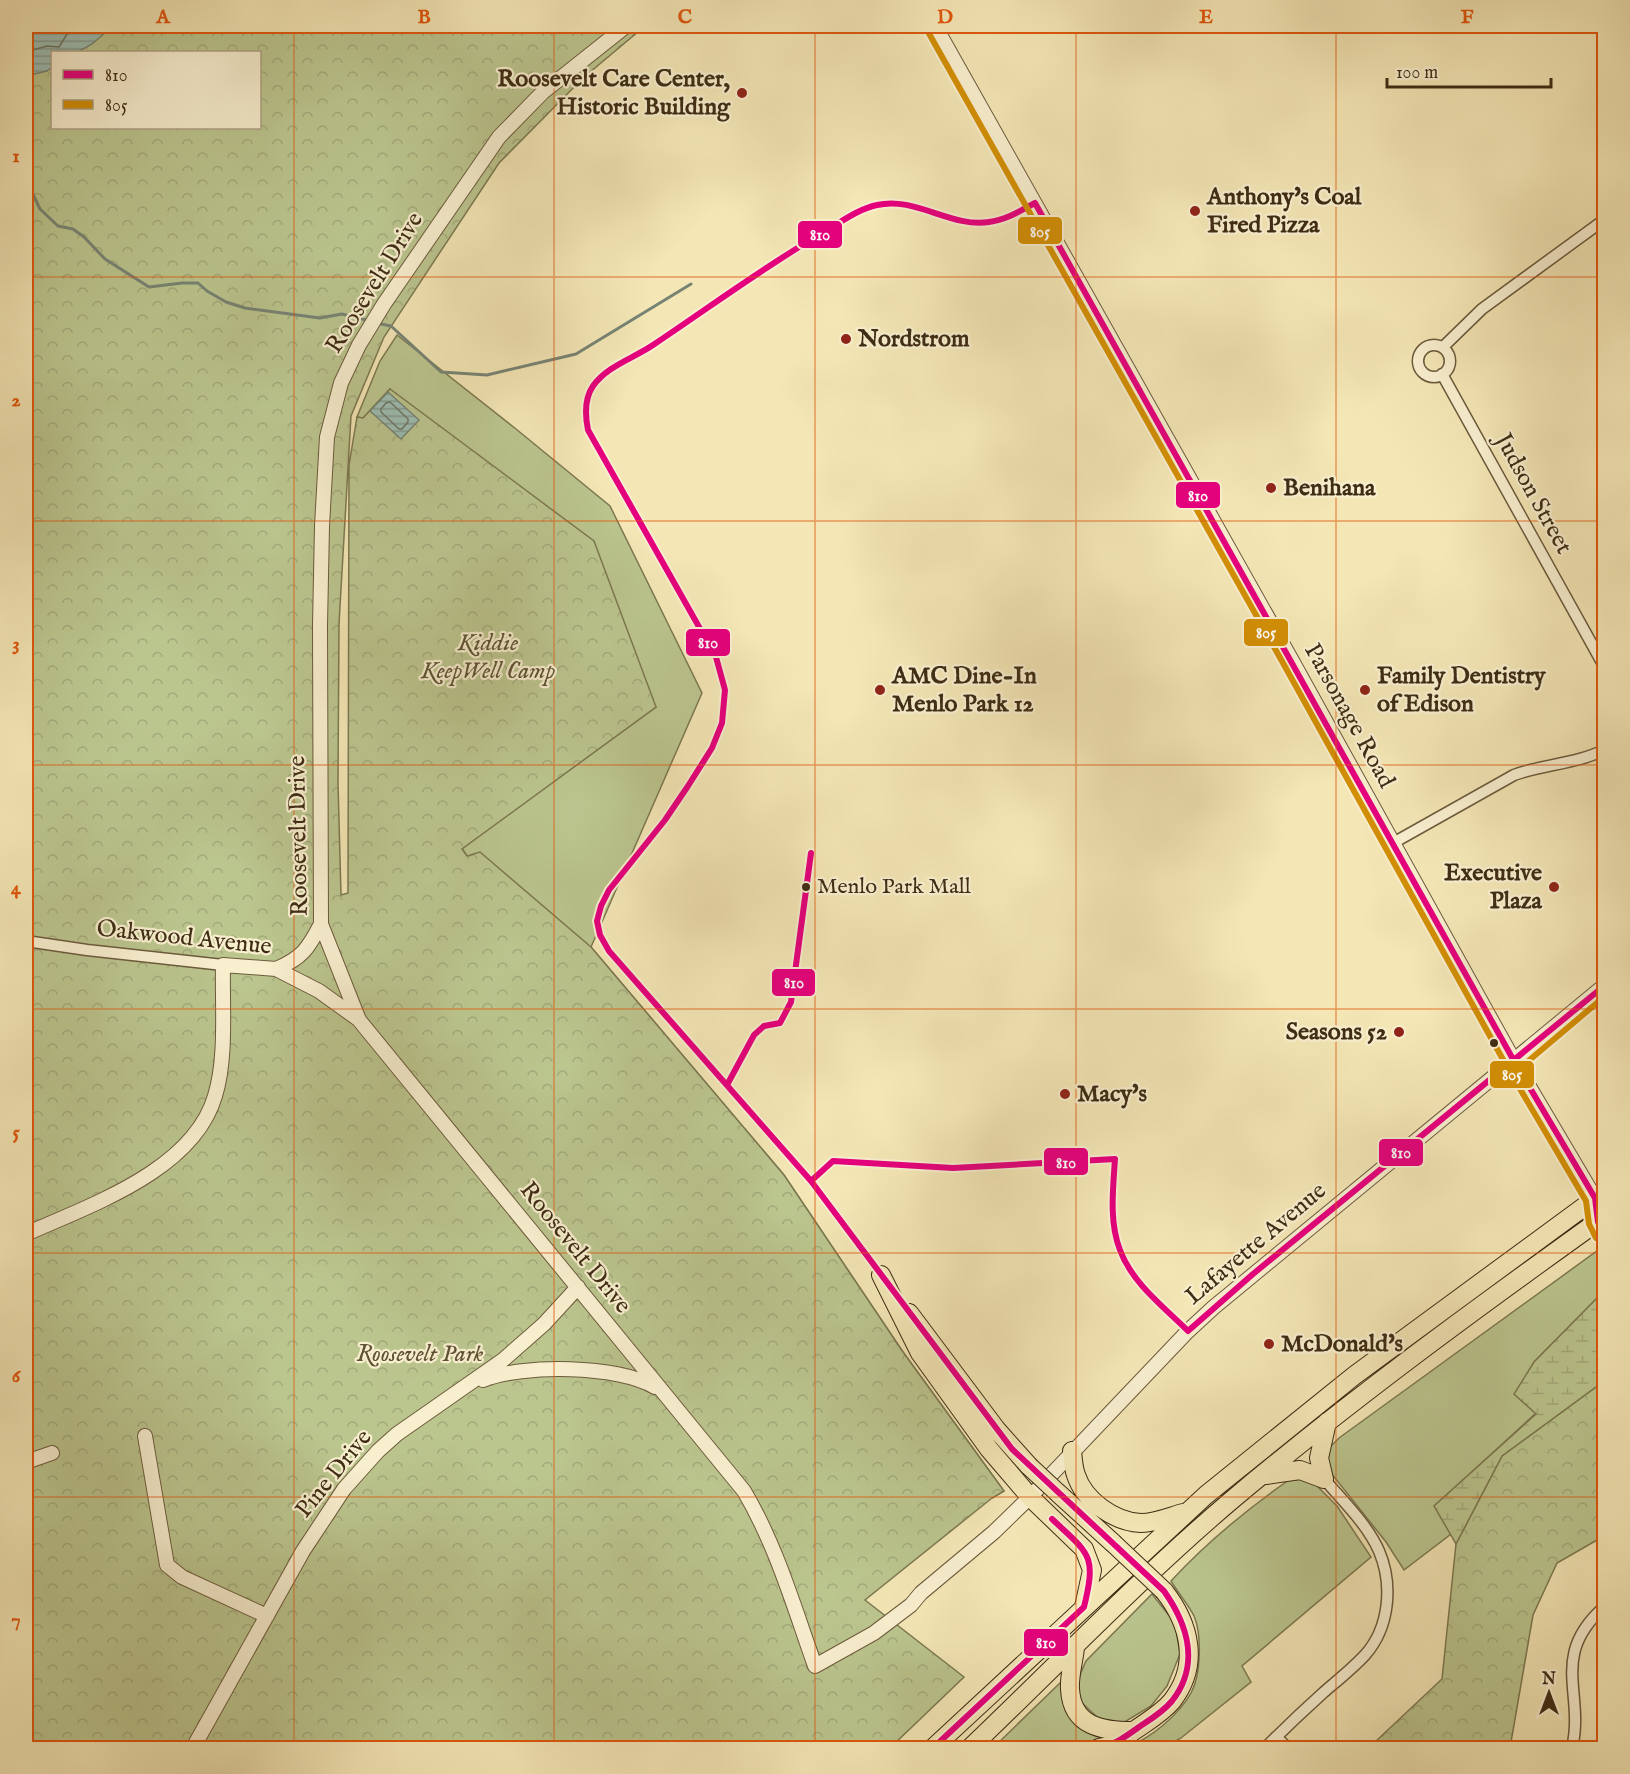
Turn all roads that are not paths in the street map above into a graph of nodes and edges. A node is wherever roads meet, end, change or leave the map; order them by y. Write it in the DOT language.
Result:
graph roads {
  1 [pos="626,26"];
  2 [pos="935,26"];
  3 [pos="1605,220"];
  4 [pos="1443,347"];
  5 [pos="1442,374"];
  6 [pos="1605,666"];
  7 [pos="1605,750"];
  8 [pos="1393,843"];
  9 [pos="321,924"];
  10 [pos="26,941"];
  11 [pos="224,965"];
  12 [pos="276,969"];
  13 [pos="1605,986"];
  14 [pos="359,1020"];
  15 [pos="1514,1060"];
  16 [pos="1602,1212"];
  17 [pos="26,1234"];
  18 [pos="578,1287"];
  19 [pos="465,1388"];
  20 [pos="662,1391"];
  21 [pos="1327,1422"];
  22 [pos="145,1436"];
  23 [pos="1072,1451"];
  24 [pos="52,1453"];
  25 [pos="26,1462"];
  26 [pos="1261,1476"];
  27 [pos="1324,1479"];
  28 [pos="1030,1497"];
  29 [pos="1187,1512"];
  30 [pos="1605,1606"];
  31 [pos="1084,1607"];
  32 [pos="267,1616"];
  33 [pos="1075,1647"];
  34 [pos="815,1666"];
  35 [pos="1133,1731"];
  36 [pos="1276,1737"];
  37 [pos="193,1749"];
  38 [pos="933,1749"];
  39 [pos="970,1749"];
  40 [pos="1099,1749"];
  41 [pos="1265,1749"];
  42 [pos="1288,1749"];
  43 [pos="1572,1749"];
  1 -- 9 [label="street, Roosevelt Drive"];
  2 -- 8 [label="street, Parsonage Road"];
  3 -- 4 [label="street"];
  4 -- 5 [label="street"];
  4 -- 5 [label="street"];
  5 -- 6 [label="street, Judson Street"];
  7 -- 8 [label="street"];
  8 -- 15 [label="street, Parsonage Road"];
  9 -- 12 [label="street"];
  9 -- 14 [label="street, Roosevelt Drive"];
  10 -- 11 [label="street, Oakwood Avenue"];
  11 -- 12 [label="street, Oakwood Avenue"];
  11 -- 17 [label="street"];
  12 -- 14 [label="street, Oakwood Avenue"];
  13 -- 15 [label="street, Lafayette Avenue"];
  14 -- 18 [label="street, Roosevelt Drive"];
  15 -- 16 [label="street, Parsonage Road"];
  15 -- 23 [label="street, Lafayette Avenue"];
  16 -- 21 [label="highway"];
  16 -- 29 [label="highway"];
  18 -- 19 [label="street, Pine Drive"];
  18 -- 20 [label="street, Roosevelt Drive"];
  19 -- 20 [label="street"];
  19 -- 32 [label="street, Pine Drive"];
  20 -- 34 [label="street, Roosevelt Drive"];
  21 -- 26 [label="highway"];
  21 -- 27 [label="highway"];
  22 -- 32 [label="street"];
  23 -- 28 [label="street, Lafayette Avenue"];
  23 -- 29 [label="highway"];
  24 -- 25 [label="street"];
  26 -- 27 [label="highway"];
  26 -- 33 [label="highway"];
  27 -- 36 [label="street"];
  28 -- 31 [label="highway"];
  28 -- 34 [label="street, Lafayette Avenue"];
  28 -- 35 [label="highway, bridge"];
  29 -- 31 [label="highway"];
  30 -- 43 [label="street"];
  31 -- 38 [label="highway"];
  32 -- 37 [label="street, Pine Drive"];
  33 -- 35 [label="highway"];
  33 -- 39 [label="highway"];
  35 -- 40 [label="highway"];
  36 -- 41 [label="street"];
  36 -- 42 [label="street"];
}
